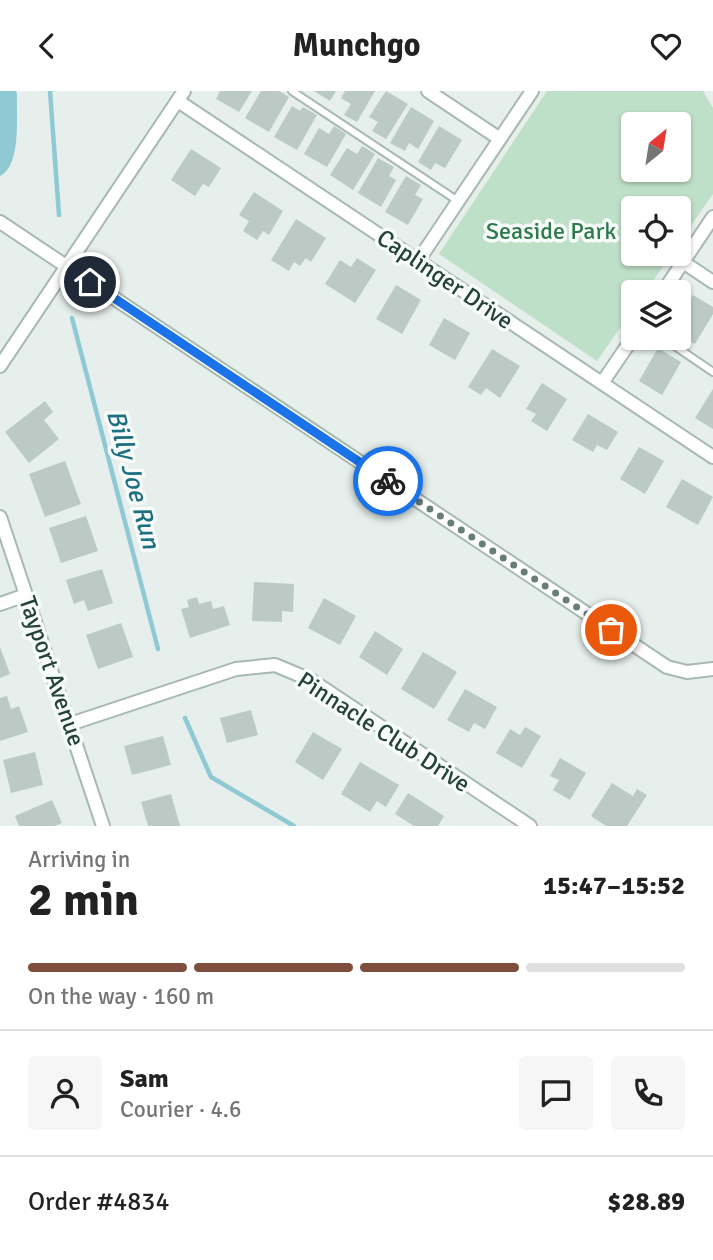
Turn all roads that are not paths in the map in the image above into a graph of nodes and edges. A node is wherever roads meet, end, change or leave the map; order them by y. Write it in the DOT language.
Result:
graph roads {
  1 [pos="292,91"];
  2 [pos="532,91"];
  3 [pos="436,93"];
  4 [pos="181,96"];
  5 [pos="500,139"];
  6 [pos="458,201"];
  7 [pos="713,217"];
  8 [pos="0,222"];
  9 [pos="691,250"];
  10 [pos="418,261"];
  11 [pos="689,266"];
  12 [pos="67,267"];
  13 [pos="713,282"];
  14 [pos="624,350"];
  15 [pos="681,350"];
  16 [pos="0,366"];
  17 [pos="713,372"];
  18 [pos="602,383"];
  19 [pos="713,457"];
  20 [pos="0,517"];
  21 [pos="26,595"];
  22 [pos="0,604"];
  23 [pos="712,669"];
  24 [pos="70,724"];
  25 [pos="103,826"];
  26 [pos="530,826"];
  1 -- 6 [label="lane"];
  2 -- 5 [label="street"];
  3 -- 5 [label="street"];
  4 -- 10 [label="street, Caplinger Drive"];
  4 -- 12 [label="street"];
  5 -- 6 [label="street"];
  6 -- 10 [label="street"];
  7 -- 9 [label="street"];
  8 -- 12 [label="street"];
  10 -- 18 [label="street, Caplinger Drive"];
  11 -- 13 [label="street"];
  12 -- 16 [label="street"];
  12 -- 23 [label="street"];
  14 -- 18 [label="street"];
  15 -- 17 [label="lane"];
  18 -- 19 [label="street, Caplinger Drive"];
  20 -- 21 [label="street, Tayport Avenue"];
  21 -- 22 [label="street"];
  21 -- 24 [label="street, Tayport Avenue"];
  24 -- 25 [label="street, Tayport Avenue"];
  24 -- 26 [label="street, Pinnacle Club Drive"];
}
